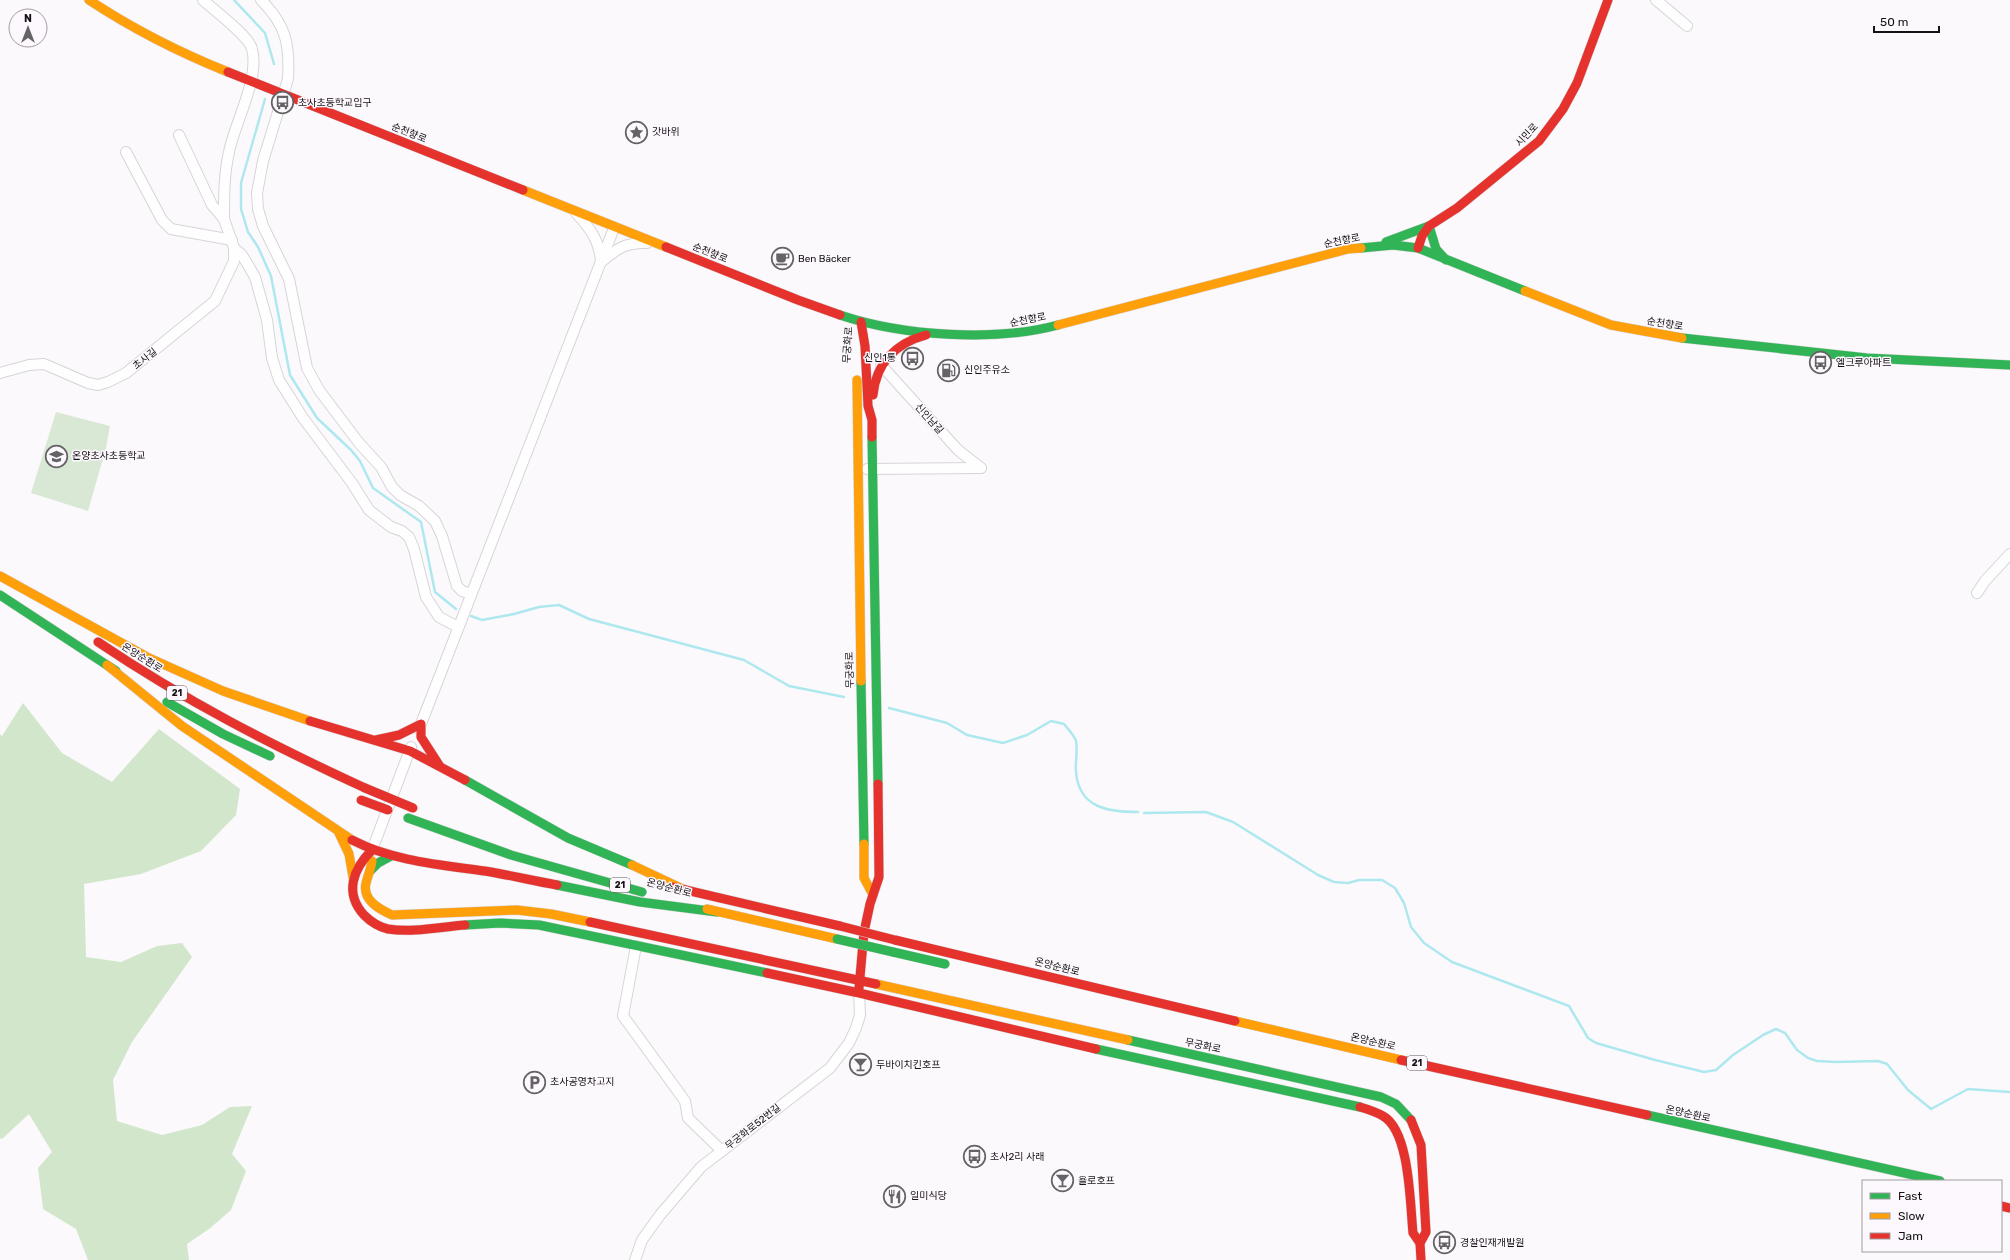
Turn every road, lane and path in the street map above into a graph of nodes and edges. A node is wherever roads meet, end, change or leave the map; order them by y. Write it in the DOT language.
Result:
graph roads {
  1 [pos="89,0"];
  2 [pos="203,0"];
  3 [pos="261,0"];
  4 [pos="1608,0"];
  5 [pos="1656,0"];
  6 [pos="1687,26"];
  7 [pos="250,81"];
  8 [pos="283,94"];
  9 [pos="179,135"];
  10 [pos="126,152"];
  11 [pos="574,212"];
  12 [pos="224,219"];
  13 [pos="1429,226"];
  14 [pos="614,228"];
  15 [pos="233,244"];
  16 [pos="655,244"];
  17 [pos="1378,245"];
  18 [pos="1418,248"];
  19 [pos="1446,261"];
  20 [pos="601,262"];
  21 [pos="861,322"];
  22 [pos="936,333"];
  23 [pos="881,366"];
  24 [pos="2010,366"];
  25 [pos="0,373"];
  26 [pos="872,420"];
  27 [pos="859,469"];
  28 [pos="873,469"];
  29 [pos="2010,554"];
  30 [pos="0,577"];
  31 [pos="1977,593"];
  32 [pos="471,594"];
  33 [pos="0,595"];
  34 [pos="458,627"];
  35 [pos="107,665"];
  36 [pos="421,724"];
  37 [pos="373,740"];
  38 [pos="410,751"];
  39 [pos="280,761"];
  40 [pos="441,767"];
  41 [pos="358,798"];
  42 [pos="417,809"];
  43 [pos="338,831"];
  44 [pos="372,850"];
  45 [pos="391,856"];
  46 [pos="370,871"];
  47 [pos="641,879"];
  48 [pos="352,882"];
  49 [pos="685,890"];
  50 [pos="872,893"];
  51 [pos="717,912"];
  52 [pos="636,946"];
  53 [pos="956,966"];
  54 [pos="859,980"];
  55 [pos="860,993"];
  56 [pos="1179,1018"];
  57 [pos="1458,1083"];
  58 [pos="722,1151"];
  59 [pos="1936,1180"];
  60 [pos="1420,1243"];
  61 [pos="635,1260"];
  62 [pos="1421,1260"];
  1 -- 7 [label="main road, 순천향로"];
  2 -- 7 [label="street"];
  3 -- 8 [label="street"];
  4 -- 13 [label="main road, 시민로"];
  5 -- 6 [label="street"];
  7 -- 8 [label="main road, 순천향로"];
  7 -- 12 [label="street"];
  8 -- 11 [label="main road, 순천향로"];
  8 -- 32 [label="street"];
  9 -- 12 [label="street"];
  10 -- 15 [label="street"];
  11 -- 14 [label="main road, 순천향로"];
  11 -- 20 [label="street"];
  12 -- 15 [label="street"];
  13 -- 17 [label="main road"];
  13 -- 18 [label="main road, 시민로"];
  13 -- 19 [label="main road"];
  14 -- 16 [label="main road, 순천향로"];
  14 -- 20 [label="street"];
  15 -- 25 [label="street, 초사길"];
  15 -- 34 [label="street"];
  16 -- 20 [label="street"];
  16 -- 21 [label="main road, 순천향로"];
  17 -- 18 [label="main road, 순천향로"];
  17 -- 22 [label="main road, 순천향로"];
  18 -- 19 [label="main road, 순천향로"];
  19 -- 24 [label="main road, 순천향로"];
  20 -- 32 [label="street"];
  21 -- 22 [label="main road, 순천향로"];
  21 -- 26 [label="main road, 무궁화로"];
  21 -- 27 [label="main road, 무궁화로"];
  22 -- 23 [label="main road"];
  23 -- 26 [label="main road"];
  23 -- 28 [label="street, 신인남길"];
  26 -- 28 [label="main road, 무궁화로"];
  27 -- 28 [label="street"];
  27 -- 50 [label="main road, 무궁화로"];
  28 -- 50 [label="main road, 무궁화로"];
  29 -- 31 [label="street"];
  30 -- 37 [label="main road"];
  30 -- 42 [label="main road, 온양순환로 / 21, bridge"];
  32 -- 34 [label="street"];
  33 -- 35 [label="main road, 21"];
  34 -- 36 [label="street"];
  35 -- 39 [label="main road, 21"];
  35 -- 43 [label="main road"];
  36 -- 37 [label="main road"];
  36 -- 38 [label="street"];
  36 -- 40 [label="main road"];
  37 -- 38 [label="main road"];
  38 -- 40 [label="main road"];
  38 -- 44 [label="street"];
  40 -- 49 [label="main road"];
  41 -- 51 [label="main road, 온양순환로 / 21, bridge"];
  43 -- 44 [label="main road"];
  43 -- 48 [label="main road"];
  44 -- 45 [label="main road"];
  44 -- 46 [label="main road"];
  44 -- 48 [label="main road"];
  45 -- 46 [label="main road"];
  45 -- 51 [label="main road"];
  46 -- 54 [label="main road"];
  47 -- 49 [label="main road, 온양순환로 / 21"];
  48 -- 52 [label="main road"];
  49 -- 59 [label="main road, 온양순환로 / 21, bridge"];
  50 -- 54 [label="main road, 무궁화로"];
  51 -- 53 [label="main road, 온양순환로 / 21, bridge"];
  52 -- 55 [label="main road"];
  52 -- 58 [label="street"];
  54 -- 55 [label="main road, 무궁화로"];
  54 -- 60 [label="main road, 무궁화로"];
  55 -- 58 [label="street, 무궁화로52번길"];
  55 -- 60 [label="main road, 무궁화로"];
  56 -- 57 [label="main road, 온양순환로 / 21"];
  58 -- 61 [label="street, 무궁화로52번길"];
  60 -- 62 [label="main road, 무궁화로"];
}
